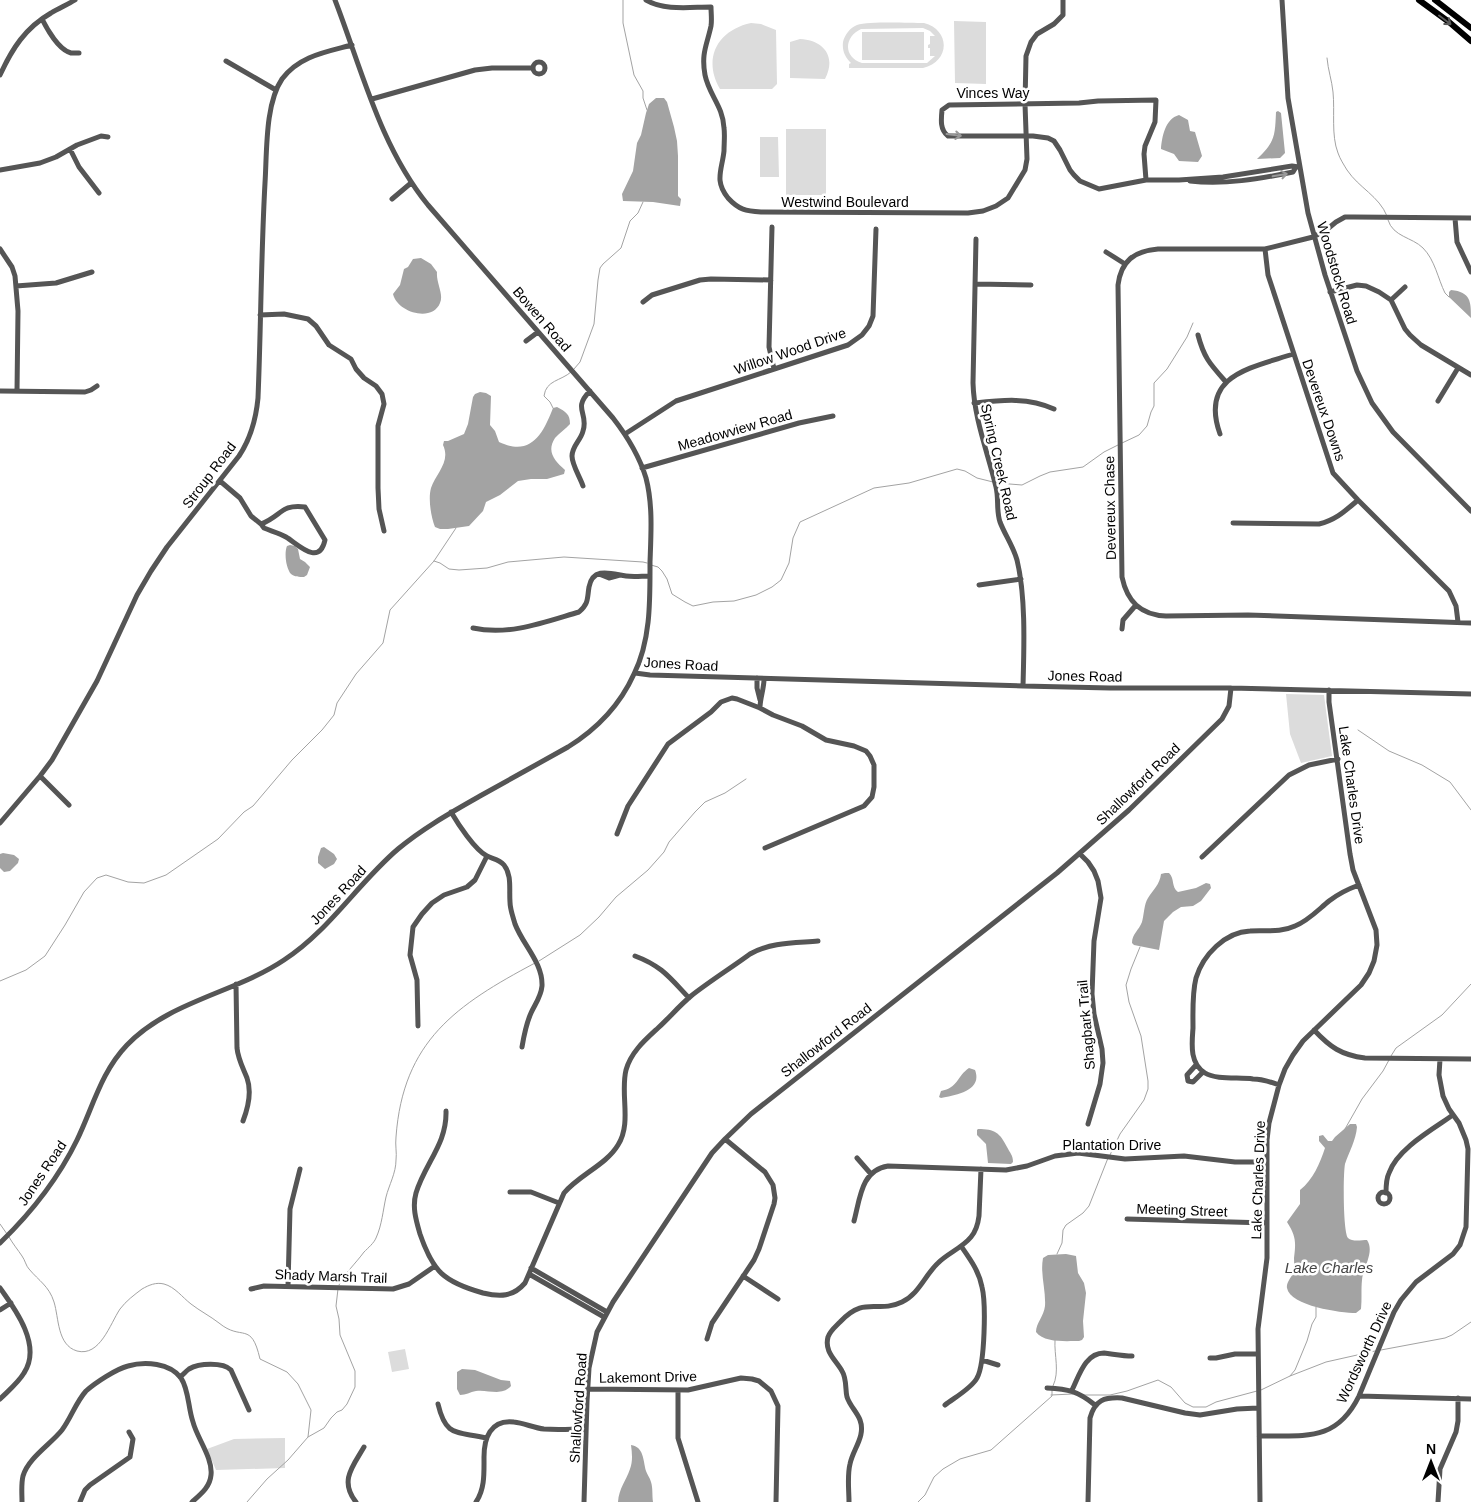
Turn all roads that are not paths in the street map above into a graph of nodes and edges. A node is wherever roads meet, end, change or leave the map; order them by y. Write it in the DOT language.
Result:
graph roads {
  1 [pos="335,0"];
  2 [pos="646,0"];
  3 [pos="1063,0"];
  4 [pos="1282,0"];
  5 [pos="1419,0"];
  6 [pos="1435,0"];
  7 [pos="72,1"];
  8 [pos="42,19"];
  9 [pos="1471,28"];
  10 [pos="1471,41"];
  11 [pos="352,45"];
  12 [pos="80,53"];
  13 [pos="226,61"];
  14 [pos="533,68"];
  15 [pos="0,76"];
  16 [pos="276,90"];
  17 [pos="372,99"];
  18 [pos="1025,104"];
  19 [pos="1025,136"];
  20 [pos="108,137"];
  21 [pos="70,149"];
  22 [pos="1297,167"];
  23 [pos="0,170"];
  24 [pos="1146,180"];
  25 [pos="411,183"];
  26 [pos="99,193"];
  27 [pos="392,199"];
  28 [pos="1455,218"];
  29 [pos="1471,218"];
  30 [pos="772,227"];
  31 [pos="876,229"];
  32 [pos="1314,237"];
  33 [pos="976,239"];
  34 [pos="0,249"];
  35 [pos="1265,249"];
  36 [pos="1106,252"];
  37 [pos="1125,264"];
  38 [pos="92,272"];
  39 [pos="1471,272"];
  40 [pos="771,280"];
  41 [pos="976,284"];
  42 [pos="1031,285"];
  43 [pos="16,286"];
  44 [pos="1405,288"];
  45 [pos="1330,292"];
  46 [pos="1390,300"];
  47 [pos="643,302"];
  48 [pos="260,315"];
  49 [pos="538,332"];
  50 [pos="1198,335"];
  51 [pos="526,340"];
  52 [pos="1293,354"];
  53 [pos="1458,368"];
  54 [pos="774,369"];
  55 [pos="1471,375"];
  56 [pos="1226,382"];
  57 [pos="96,386"];
  58 [pos="0,391"];
  59 [pos="17,391"];
  60 [pos="590,391"];
  61 [pos="1438,401"];
  62 [pos="974,403"];
  63 [pos="1054,409"];
  64 [pos="833,416"];
  65 [pos="626,434"];
  66 [pos="1220,434"];
  67 [pos="642,468"];
  68 [pos="220,481"];
  69 [pos="583,486"];
  70 [pos="1358,500"];
  71 [pos="1471,511"];
  72 [pos="271,520"];
  73 [pos="1234,523"];
  74 [pos="262,524"];
  75 [pos="273,531"];
  76 [pos="384,531"];
  77 [pos="650,576"];
  78 [pos="1021,579"];
  79 [pos="979,585"];
  80 [pos="1136,605"];
  81 [pos="1458,622"];
  82 [pos="1471,623"];
  83 [pos="473,628"];
  84 [pos="1122,629"];
  85 [pos="635,673"];
  86 [pos="757,678"];
  87 [pos="764,679"];
  88 [pos="1023,686"];
  89 [pos="1231,688"];
  90 [pos="1329,690"];
  91 [pos="1471,694"];
  92 [pos="760,700"];
  93 [pos="760,708"];
  94 [pos="1338,759"];
  95 [pos="40,776"];
  96 [pos="68,805"];
  97 [pos="451,812"];
  98 [pos="0,824"];
  99 [pos="617,834"];
  100 [pos="765,848"];
  101 [pos="1080,854"];
  102 [pos="487,856"];
  103 [pos="1202,857"];
  104 [pos="1359,885"];
  105 [pos="818,941"];
  106 [pos="635,956"];
  107 [pos="236,984"];
  108 [pos="689,998"];
  109 [pos="418,1026"];
  110 [pos="1314,1030"];
  111 [pos="522,1046"];
  112 [pos="1440,1059"];
  113 [pos="1471,1059"];
  114 [pos="1196,1065"];
  115 [pos="1203,1072"];
  116 [pos="1279,1084"];
  117 [pos="446,1111"];
  118 [pos="1454,1115"];
  119 [pos="243,1122"];
  120 [pos="1088,1124"];
  121 [pos="724,1139"];
  122 [pos="856,1160"];
  123 [pos="1267,1162"];
  124 [pos="300,1169"];
  125 [pos="981,1169"];
  126 [pos="871,1174"];
  127 [pos="510,1192"];
  128 [pos="1386,1193"];
  129 [pos="559,1203"];
  130 [pos="1127,1219"];
  131 [pos="854,1221"];
  132 [pos="1267,1223"];
  133 [pos="0,1242"];
  134 [pos="961,1246"];
  135 [pos="435,1266"];
  136 [pos="530,1271"];
  137 [pos="743,1276"];
  138 [pos="288,1286"];
  139 [pos="0,1288"];
  140 [pos="251,1289"];
  141 [pos="778,1299"];
  142 [pos="11,1303"];
  143 [pos="0,1310"];
  144 [pos="606,1314"];
  145 [pos="707,1339"];
  146 [pos="1258,1354"];
  147 [pos="1132,1356"];
  148 [pos="1210,1358"];
  149 [pos="982,1360"];
  150 [pos="998,1365"];
  151 [pos="180,1377"];
  152 [pos="588,1388"];
  153 [pos="1047,1388"];
  154 [pos="678,1390"];
  155 [pos="1072,1390"];
  156 [pos="1359,1396"];
  157 [pos="1458,1398"];
  158 [pos="0,1399"];
  159 [pos="1471,1399"];
  160 [pos="438,1404"];
  161 [pos="1095,1405"];
  162 [pos="945,1406"];
  163 [pos="1258,1408"];
  164 [pos="249,1410"];
  165 [pos="586,1429"];
  166 [pos="129,1432"];
  167 [pos="1259,1436"];
  168 [pos="486,1438"];
  169 [pos="364,1446"];
  170 [pos="22,1502"];
  171 [pos="80,1502"];
  172 [pos="192,1502"];
  173 [pos="355,1502"];
  174 [pos="476,1502"];
  175 [pos="584,1502"];
  176 [pos="698,1502"];
  177 [pos="776,1502"];
  178 [pos="848,1502"];
  179 [pos="1088,1502"];
  180 [pos="1260,1502"];
  181 [pos="1438,1502"];
  1 -- 11 [label="street, Bowen Road"];
  2 -- 19 [label="street, Westwind Boulevard"];
  3 -- 18 [label="street, Westwind Boulevard"];
  4 -- 22 [label="street, Woodstock Road"];
  5 -- 10 [label="main road, one-way"];
  6 -- 9 [label="main road"];
  7 -- 8 [label="street"];
  8 -- 12 [label="street"];
  8 -- 15 [label="street"];
  11 -- 16 [label="street, Stroup Road"];
  11 -- 17 [label="street, Bowen Road"];
  13 -- 16 [label="street"];
  14 -- 17 [label="street"];
  16 -- 48 [label="street, Stroup Road"];
  17 -- 25 [label="street, Bowen Road"];
  18 -- 19 [label="street, Westwind Boulevard"];
  18 -- 19 [label="street, Vinces Way, one-way"];
  18 -- 24 [label="street, Vinces Way"];
  19 -- 24 [label="street, Vinces Way"];
  20 -- 21 [label="street"];
  21 -- 23 [label="street"];
  21 -- 26 [label="street"];
  22 -- 24 [label="street, Vinces Way"];
  22 -- 32 [label="street, Woodstock Road"];
  25 -- 27 [label="street"];
  25 -- 49 [label="street, Bowen Road"];
  28 -- 29 [label="street"];
  28 -- 32 [label="street"];
  28 -- 39 [label="street"];
  30 -- 40 [label="street"];
  31 -- 54 [label="street, Willow Wood Drive"];
  32 -- 35 [label="street"];
  32 -- 45 [label="street, Woodstock Road"];
  33 -- 41 [label="street, Spring Creek Road"];
  34 -- 43 [label="street"];
  35 -- 37 [label="street"];
  35 -- 52 [label="street, Devereux Downs"];
  36 -- 37 [label="street"];
  37 -- 80 [label="street, Devereux Chase"];
  38 -- 43 [label="street"];
  40 -- 47 [label="street"];
  40 -- 54 [label="street"];
  41 -- 42 [label="street"];
  41 -- 62 [label="street, Spring Creek Road"];
  43 -- 59 [label="street"];
  44 -- 46 [label="street"];
  45 -- 46 [label="street"];
  45 -- 71 [label="street, Woodstock Road"];
  46 -- 53 [label="street"];
  48 -- 68 [label="street, Stroup Road"];
  48 -- 76 [label="street"];
  49 -- 51 [label="street"];
  49 -- 60 [label="street, Bowen Road"];
  50 -- 56 [label="street"];
  52 -- 56 [label="street"];
  52 -- 70 [label="street, Devereux Downs"];
  53 -- 55 [label="street"];
  53 -- 61 [label="street"];
  54 -- 65 [label="street, Willow Wood Drive"];
  56 -- 66 [label="street"];
  57 -- 59 [label="street"];
  58 -- 59 [label="street"];
  60 -- 65 [label="street, Bowen Road"];
  60 -- 69 [label="street"];
  62 -- 63 [label="street"];
  62 -- 78 [label="street, Spring Creek Road"];
  64 -- 67 [label="street, Meadowview Road"];
  65 -- 67 [label="street, Bowen Road"];
  67 -- 77 [label="street, Bowen Road"];
  68 -- 74 [label="street"];
  68 -- 95 [label="street, Stroup Road"];
  70 -- 73 [label="street"];
  70 -- 81 [label="street, Devereux Downs"];
  72 -- 74 [label="street"];
  72 -- 75 [label="street"];
  72 -- 75 [label="street"];
  74 -- 75 [label="street"];
  77 -- 83 [label="street"];
  77 -- 85 [label="street, Bowen Road"];
  78 -- 79 [label="street"];
  78 -- 88 [label="street, Spring Creek Road"];
  80 -- 81 [label="street"];
  80 -- 84 [label="street"];
  81 -- 82 [label="street"];
  85 -- 86 [label="street, Jones Road"];
  85 -- 97 [label="street, Jones Road"];
  86 -- 87 [label="street, Jones Road"];
  86 -- 92 [label="street"];
  87 -- 88 [label="street, Jones Road"];
  87 -- 92 [label="street"];
  88 -- 89 [label="street, Jones Road"];
  89 -- 90 [label="street, Jones Road"];
  89 -- 101 [label="street, Shallowford Road"];
  90 -- 91 [label="street, Jones Road"];
  90 -- 94 [label="street, Lake Charles Drive"];
  92 -- 93 [label="street"];
  93 -- 99 [label="street"];
  93 -- 100 [label="street"];
  94 -- 103 [label="street"];
  94 -- 104 [label="street, Lake Charles Drive"];
  95 -- 96 [label="street"];
  95 -- 98 [label="street, Stroup Road"];
  97 -- 102 [label="street"];
  97 -- 107 [label="street, Jones Road"];
  101 -- 120 [label="street, Shagbark Trail"];
  101 -- 121 [label="street, Shallowford Road"];
  102 -- 109 [label="street"];
  102 -- 111 [label="street"];
  104 -- 110 [label="street, Lake Charles Drive"];
  104 -- 114 [label="street"];
  105 -- 108 [label="street"];
  106 -- 108 [label="street"];
  107 -- 119 [label="street"];
  107 -- 133 [label="street, Jones Road"];
  108 -- 129 [label="street"];
  110 -- 112 [label="street"];
  110 -- 116 [label="street, Lake Charles Drive"];
  112 -- 113 [label="street"];
  112 -- 118 [label="street, Wordsworth Drive"];
  114 -- 115 [label="street"];
  114 -- 115 [label="street"];
  115 -- 116 [label="street"];
  116 -- 123 [label="street, Lake Charles Drive"];
  117 -- 135 [label="street"];
  118 -- 128 [label="street"];
  118 -- 156 [label="street, Wordsworth Drive"];
  121 -- 137 [label="street"];
  121 -- 144 [label="street, Shallowford Road"];
  122 -- 126 [label="street"];
  123 -- 125 [label="street, Plantation Drive"];
  123 -- 132 [label="street, Lake Charles Drive"];
  124 -- 138 [label="street"];
  125 -- 126 [label="street, Plantation Drive"];
  125 -- 134 [label="street"];
  126 -- 131 [label="street"];
  127 -- 129 [label="street"];
  129 -- 136 [label="street"];
  130 -- 132 [label="street, Meeting Street"];
  132 -- 146 [label="street, Lake Charles Drive"];
  134 -- 149 [label="street"];
  134 -- 178 [label="street"];
  135 -- 136 [label="street"];
  135 -- 138 [label="street, Shady Marsh Trail"];
  136 -- 144 [label="street"];
  137 -- 141 [label="street"];
  137 -- 145 [label="street"];
  138 -- 140 [label="street, Shady Marsh Trail"];
  139 -- 142 [label="street"];
  142 -- 143 [label="street"];
  142 -- 158 [label="street"];
  144 -- 152 [label="street, Shallowford Road"];
  146 -- 148 [label="street"];
  146 -- 163 [label="street, Lake Charles Drive"];
  147 -- 155 [label="street"];
  149 -- 150 [label="street"];
  149 -- 162 [label="street"];
  151 -- 164 [label="street"];
  151 -- 170 [label="street"];
  151 -- 172 [label="street"];
  152 -- 154 [label="street, Lakemont Drive"];
  152 -- 165 [label="street, Shallowford Road"];
  153 -- 155 [label="street"];
  154 -- 176 [label="street"];
  154 -- 177 [label="street, Lakemont Drive"];
  155 -- 161 [label="street"];
  156 -- 157 [label="street"];
  156 -- 167 [label="street, Wordsworth Drive"];
  157 -- 159 [label="street"];
  157 -- 181 [label="street"];
  160 -- 168 [label="street"];
  161 -- 163 [label="street"];
  161 -- 179 [label="street"];
  163 -- 167 [label="street, Lake Charles Drive"];
  165 -- 168 [label="street"];
  165 -- 175 [label="street, Shallowford Road"];
  166 -- 171 [label="street"];
  167 -- 180 [label="street, Lake Charles Drive"];
  168 -- 174 [label="street"];
  169 -- 173 [label="street"];
}
